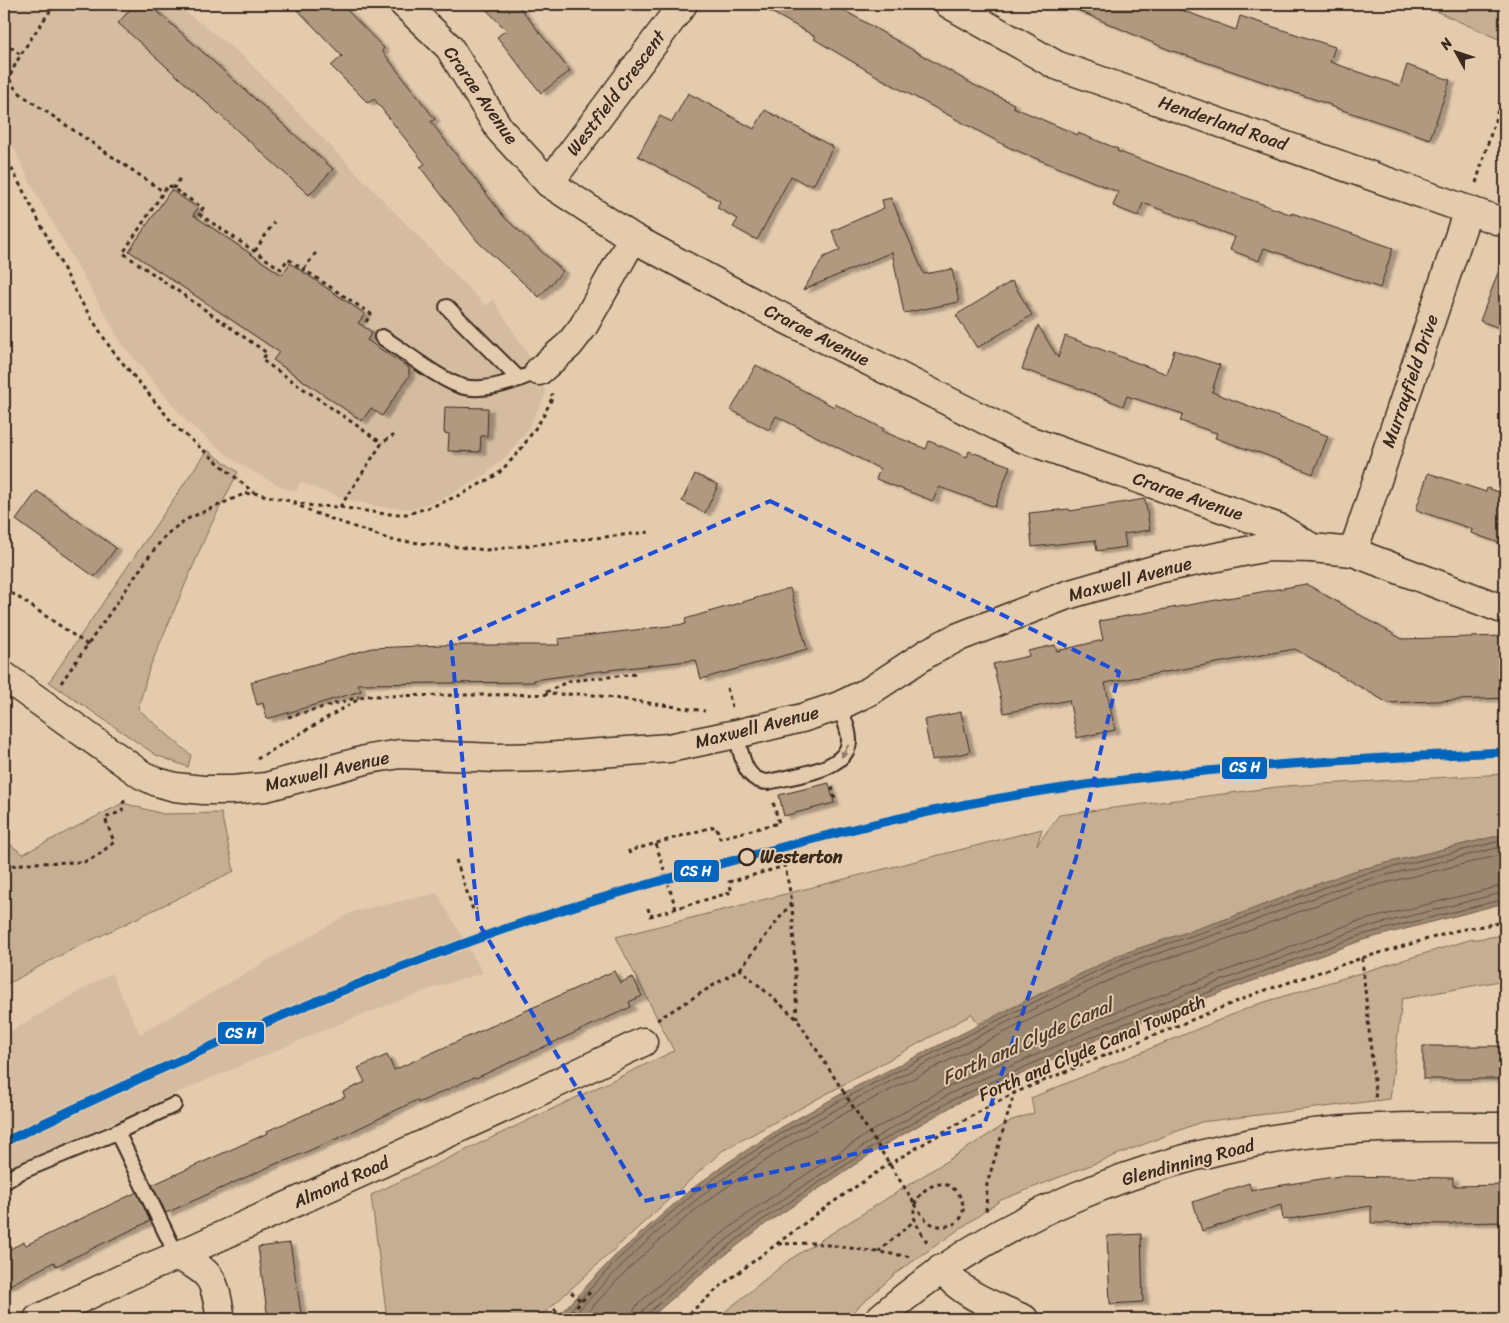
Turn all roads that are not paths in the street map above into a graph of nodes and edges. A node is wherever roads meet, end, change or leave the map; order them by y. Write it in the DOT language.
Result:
graph roads {
  1 [pos="404,4"];
  2 [pos="683,4"];
  3 [pos="950,4"];
  4 [pos="549,182"];
  5 [pos="1468,210"];
  6 [pos="1505,223"];
  7 [pos="633,238"];
  8 [pos="447,307"];
  9 [pos="382,337"];
  10 [pos="529,375"];
  11 [pos="1312,548"];
  12 [pos="1353,552"];
  13 [pos="1505,610"];
  14 [pos="4,676"];
  15 [pos="838,706"];
  16 [pos="728,736"];
  17 [pos="643,1042"];
  18 [pos="174,1105"];
  19 [pos="1505,1127"];
  20 [pos="117,1132"];
  21 [pos="4,1182"];
  22 [pos="177,1256"];
  23 [pos="942,1269"];
  24 [pos="38,1319"];
  25 [pos="221,1319"];
  26 [pos="879,1319"];
  27 [pos="1024,1319"];
  1 -- 4 [label="street, Crarae Avenue"];
  2 -- 4 [label="street, Westfield Crescent"];
  3 -- 5 [label="street, Henderland Road"];
  4 -- 7 [label="street, Crarae Avenue"];
  5 -- 6 [label="street, Henderland Road"];
  5 -- 12 [label="street, Murrayfield Drive"];
  7 -- 10 [label="street"];
  7 -- 11 [label="street, Crarae Avenue"];
  8 -- 10 [label="lane"];
  9 -- 10 [label="lane"];
  11 -- 12 [label="street, Maxwell Avenue"];
  11 -- 15 [label="street, Maxwell Avenue"];
  12 -- 13 [label="street, Maxwell Avenue"];
  14 -- 16 [label="street, Maxwell Avenue"];
  15 -- 16 [label="street, Maxwell Avenue"];
  15 -- 16 [label="lane, one-way"];
  17 -- 22 [label="street, Almond Road"];
  18 -- 20 [label="lane"];
  19 -- 23 [label="street, Glendinning Road"];
  20 -- 21 [label="lane"];
  20 -- 22 [label="lane"];
  22 -- 24 [label="street, Almond Road"];
  22 -- 25 [label="street"];
  23 -- 26 [label="street, Glendinning Road"];
  23 -- 27 [label="street"];
}
